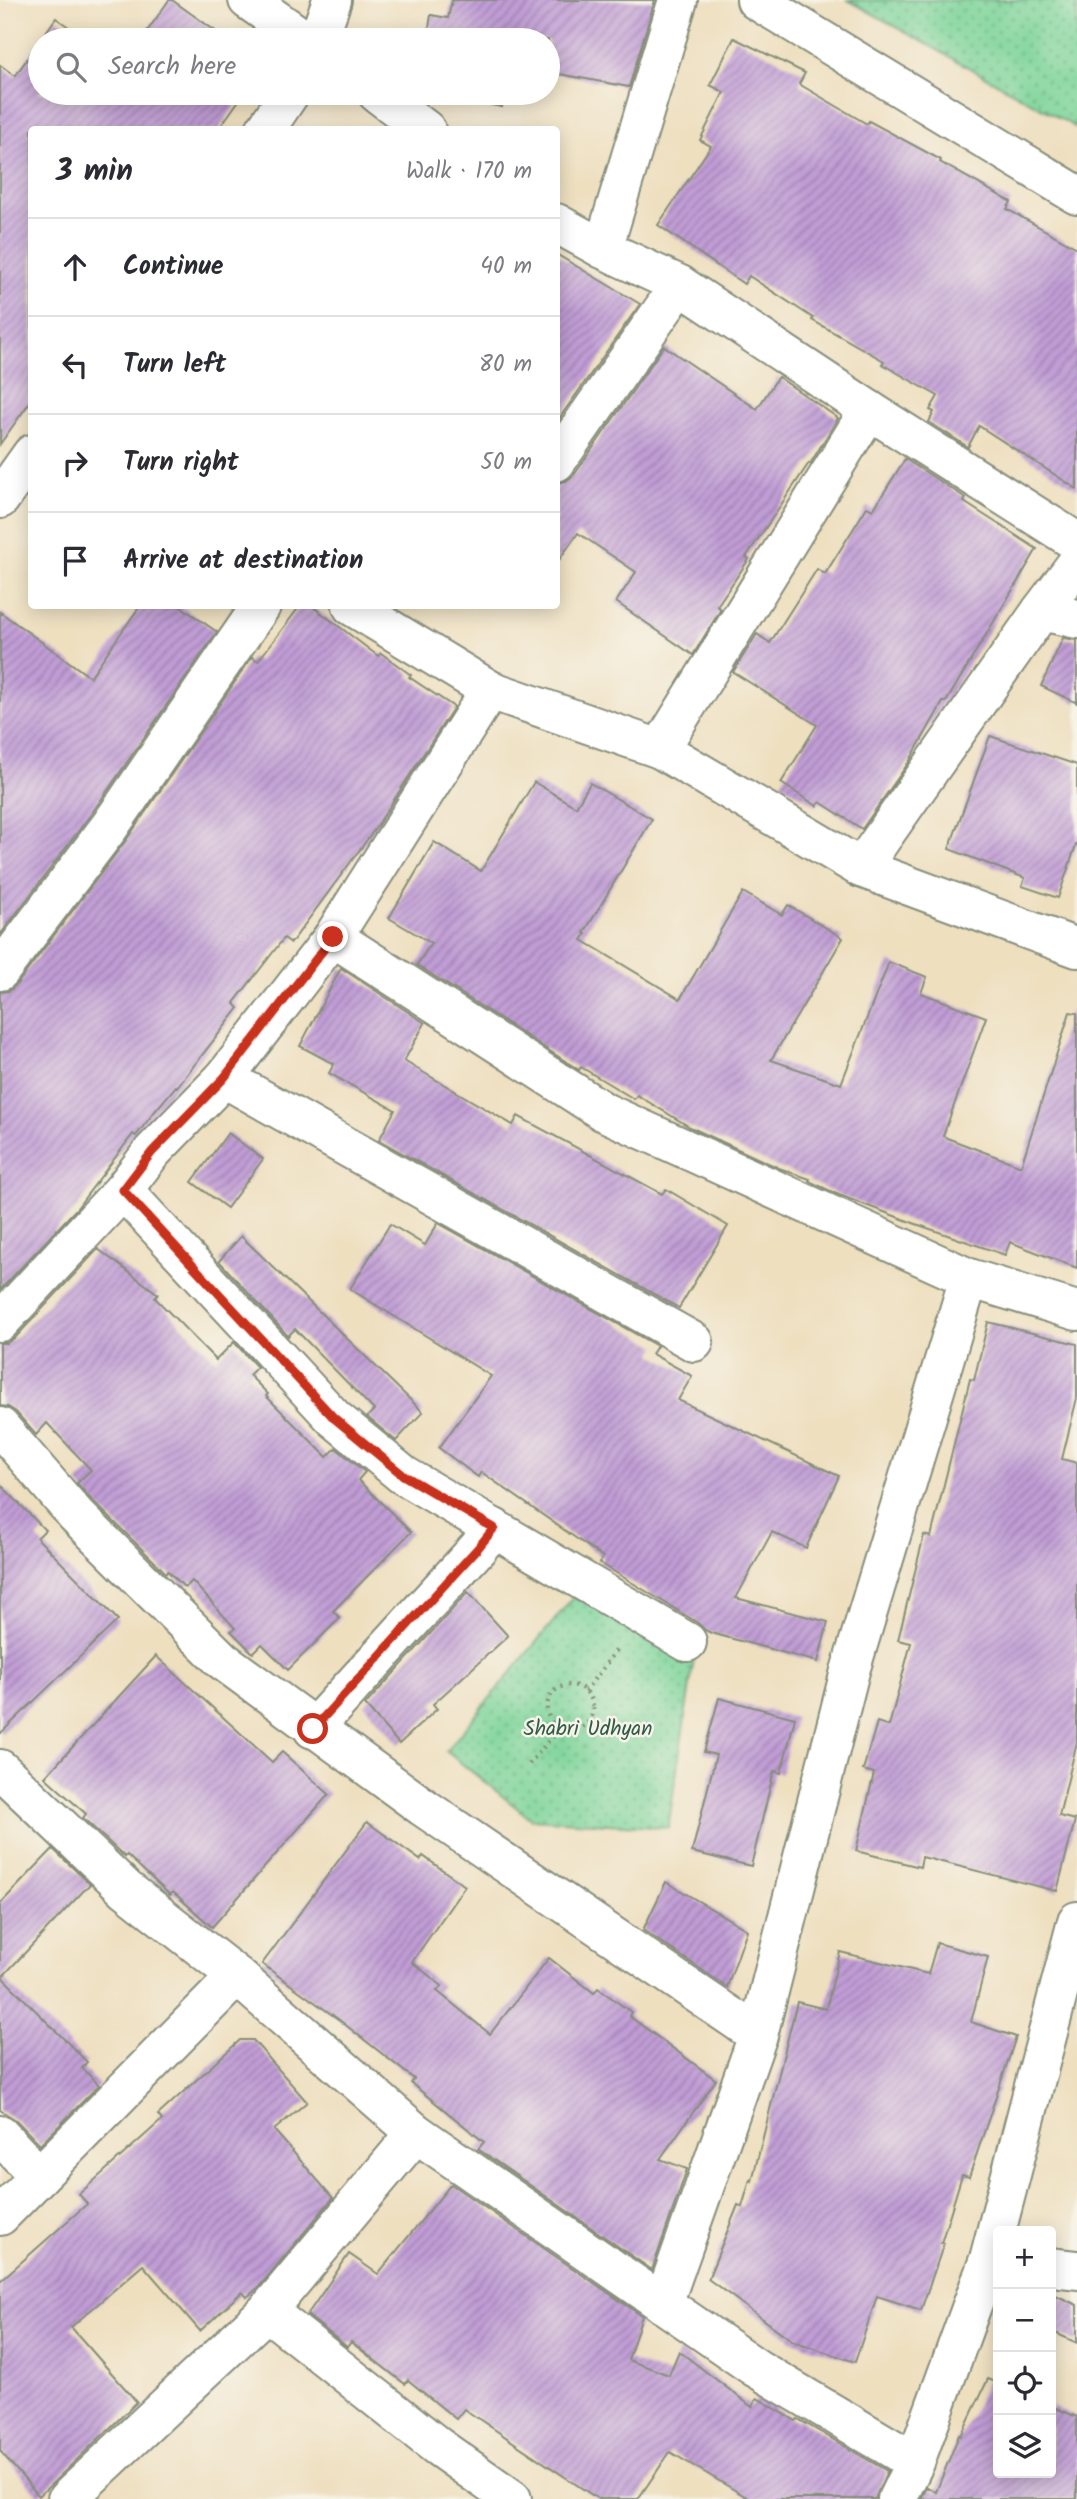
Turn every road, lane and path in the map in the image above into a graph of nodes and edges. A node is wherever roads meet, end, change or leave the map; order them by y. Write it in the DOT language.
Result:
graph roads {
  1 [pos="248,0"];
  2 [pos="332,0"];
  3 [pos="678,0"];
  4 [pos="755,0"];
  5 [pos="288,28"];
  6 [pos="322,28"];
  7 [pos="282,105"];
  8 [pos="393,105"];
  9 [pos="268,126"];
  10 [pos="421,126"];
  11 [pos="1077,195"];
  12 [pos="560,225"];
  13 [pos="603,248"];
  14 [pos="680,285"];
  15 [pos="869,410"];
  16 [pos="560,456"];
  17 [pos="28,459"];
  18 [pos="3,489"];
  19 [pos="1077,542"];
  20 [pos="1077,563"];
  21 [pos="259,609"];
  22 [pos="357,609"];
  23 [pos="1059,615"];
  24 [pos="490,690"];
  25 [pos="660,749"];
  26 [pos="861,868"];
  27 [pos="333,937"];
  28 [pos="1077,948"];
  29 [pos="0,971"];
  30 [pos="224,1078"];
  31 [pos="123,1190"];
  32 [pos="969,1278"];
  33 [pos="1077,1311"];
  34 [pos="0,1322"];
  35 [pos="694,1342"];
  36 [pos="0,1427"];
  37 [pos="494,1528"];
  38 [pos="624,1641"];
  39 [pos="687,1642"];
  40 [pos="585,1691"];
  41 [pos="560,1728"];
  42 [pos="313,1729"];
  43 [pos="528,1764"];
  44 [pos="0,1769"];
  45 [pos="1075,1933"];
  46 [pos="237,1976"];
  47 [pos="758,2035"];
  48 [pos="416,2133"];
  49 [pos="0,2135"];
  50 [pos="39,2176"];
  51 [pos="0,2216"];
  52 [pos="1002,2226"];
  53 [pos="993,2263"];
  54 [pos="1056,2268"];
  55 [pos="1077,2270"];
  56 [pos="663,2304"];
  57 [pos="267,2311"];
  58 [pos="915,2462"];
  59 [pos="67,2499"];
  60 [pos="512,2499"];
  61 [pos="897,2499"];
  1 -- 5 [label="street"];
  2 -- 6 [label="street"];
  3 -- 13 [label="street"];
  4 -- 11 [label="street"];
  7 -- 9 [label="street"];
  8 -- 10 [label="street"];
  12 -- 13 [label="street"];
  13 -- 14 [label="street"];
  14 -- 15 [label="street"];
  14 -- 16 [label="street"];
  15 -- 19 [label="street"];
  15 -- 25 [label="street"];
  17 -- 18 [label="street"];
  20 -- 23 [label="street"];
  21 -- 29 [label="street"];
  22 -- 24 [label="street"];
  23 -- 26 [label="street"];
  24 -- 25 [label="street"];
  24 -- 27 [label="street"];
  25 -- 26 [label="street"];
  26 -- 28 [label="street"];
  27 -- 30 [label="street"];
  27 -- 32 [label="street"];
  30 -- 31 [label="street"];
  30 -- 35 [label="street"];
  31 -- 34 [label="street"];
  31 -- 37 [label="street"];
  32 -- 33 [label="street"];
  32 -- 47 [label="street"];
  36 -- 42 [label="street"];
  37 -- 39 [label="street"];
  37 -- 42 [label="street"];
  38 -- 40 [label="path"];
  40 -- 41 [label="path"];
  40 -- 41 [label="path"];
  41 -- 43 [label="path"];
  42 -- 47 [label="street"];
  44 -- 46 [label="street"];
  45 -- 52 [label="street"];
  46 -- 48 [label="street"];
  46 -- 50 [label="street"];
  47 -- 56 [label="street"];
  48 -- 56 [label="street"];
  48 -- 57 [label="street"];
  49 -- 50 [label="street"];
  50 -- 51 [label="street"];
  53 -- 58 [label="street"];
  54 -- 55 [label="street"];
  56 -- 58 [label="street"];
  57 -- 59 [label="street"];
  57 -- 60 [label="street"];
  58 -- 61 [label="street"];
}
